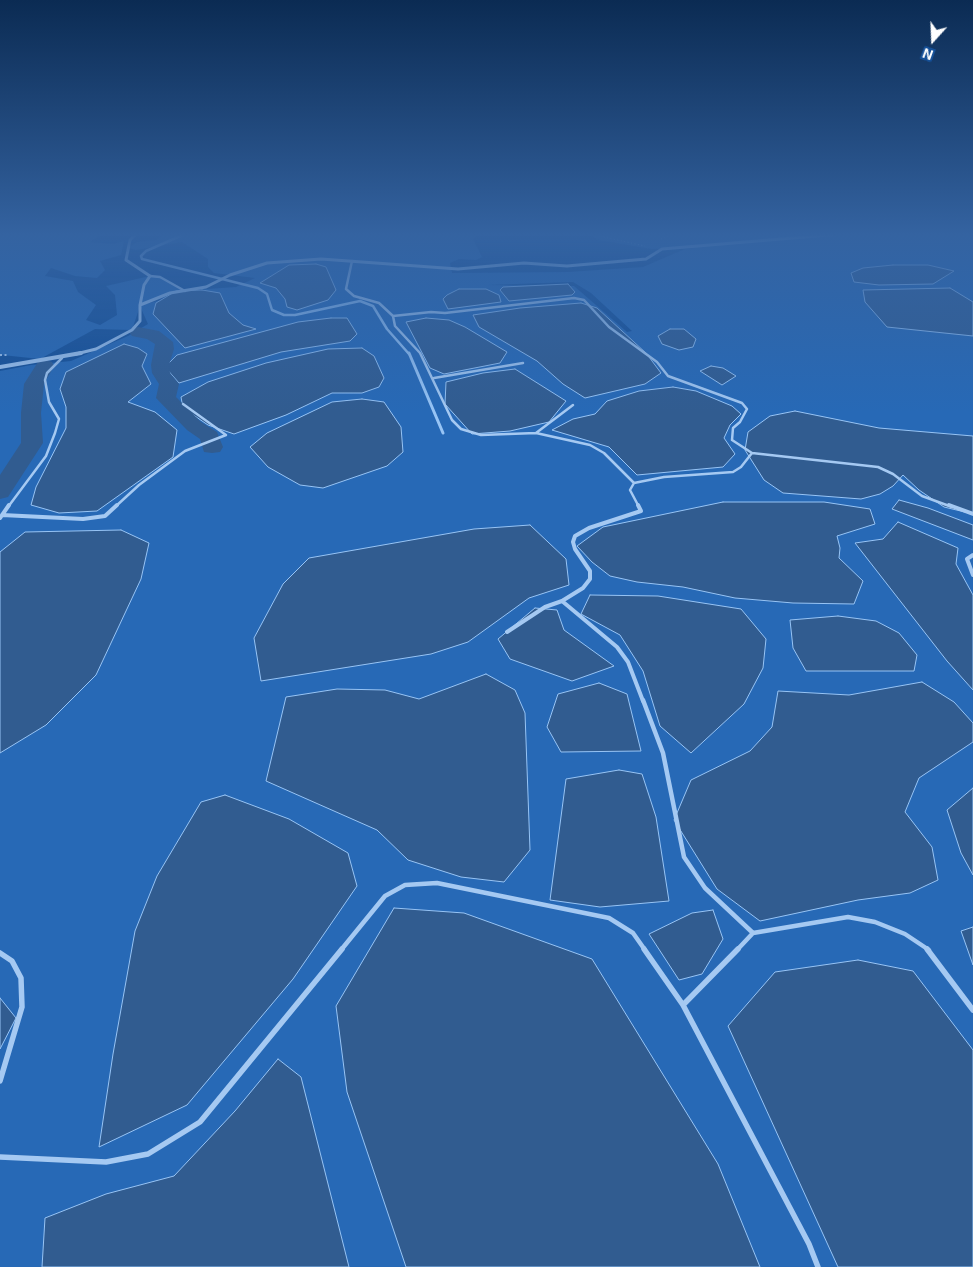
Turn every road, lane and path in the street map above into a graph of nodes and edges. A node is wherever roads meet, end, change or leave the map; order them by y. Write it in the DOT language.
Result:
graph roads {
  1 [pos="142,293"];
  2 [pos="176,293"];
  3 [pos="350,293"];
  4 [pos="140,305"];
  5 [pos="393,316"];
  6 [pos="62,358"];
  7 [pos="523,363"];
  8 [pos="0,366"];
  9 [pos="434,378"];
  10 [pos="183,404"];
  11 [pos="573,405"];
  12 [pos="536,433"];
  13 [pos="226,434"];
  14 [pos="185,451"];
  15 [pos="752,452"];
  16 [pos="634,482"];
  17 [pos="973,514"];
  18 [pos="1,516"];
  19 [pos="973,555"];
  20 [pos="973,575"];
  21 [pos="562,601"];
  22 [pos="507,632"];
  23 [pos="753,933"];
  24 [pos="0,953"];
  25 [pos="683,1005"];
  26 [pos="973,1010"];
  27 [pos="0,1081"];
  28 [pos="0,1157"];
  29 [pos="818,1267"];
  1 -- 4 [label="street"];
  2 -- 4 [label="street"];
  3 -- 5 [label="lane"];
  4 -- 6 [label="street"];
  5 -- 9 [label="lane"];
  5 -- 15 [label="lane"];
  6 -- 8 [label="street"];
  6 -- 18 [label="lane"];
  7 -- 9 [label="lane"];
  9 -- 12 [label="lane"];
  10 -- 13 [label="lane"];
  11 -- 12 [label="lane"];
  12 -- 16 [label="lane"];
  13 -- 14 [label="lane"];
  14 -- 18 [label="lane"];
  15 -- 16 [label="lane"];
  15 -- 17 [label="lane"];
  16 -- 21 [label="lane"];
  19 -- 20 [label="lane"];
  21 -- 22 [label="lane"];
  21 -- 23 [label="lane"];
  23 -- 25 [label="lane"];
  23 -- 26 [label="lane"];
  24 -- 27 [label="lane"];
  25 -- 28 [label="lane"];
  25 -- 29 [label="lane"];
}
